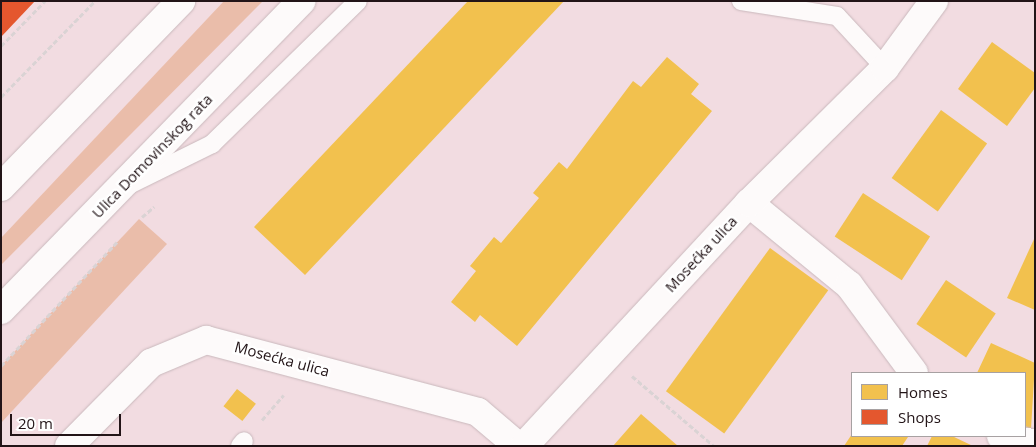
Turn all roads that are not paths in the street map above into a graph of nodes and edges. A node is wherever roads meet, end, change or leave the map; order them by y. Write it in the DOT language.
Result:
graph roads {
  1 [pos="181,1"];
  2 [pos="302,1"];
  3 [pos="358,1"];
  4 [pos="741,1"];
  5 [pos="934,1"];
  6 [pos="885,68"];
  7 [pos="1,187"];
  8 [pos="117,190"];
  9 [pos="749,203"];
  10 [pos="1,310"];
  11 [pos="913,372"];
  12 [pos="1005,437"];
  13 [pos="1035,444"];
  14 [pos="69,446"];
  15 [pos="518,446"];
  16 [pos="524,446"];
  1 -- 7 [label="street"];
  2 -- 8 [label="street, Ulica Domovinskog rata"];
  3 -- 8 [label="lane"];
  4 -- 6 [label="lane"];
  5 -- 6 [label="street, Mosećka ulica"];
  6 -- 9 [label="street, Mosećka ulica"];
  8 -- 10 [label="street, Ulica Domovinskog rata"];
  9 -- 11 [label="street"];
  9 -- 16 [label="street, Mosećka ulica"];
  12 -- 13 [label="street"];
  14 -- 15 [label="street, Mosećka ulica"];
}
